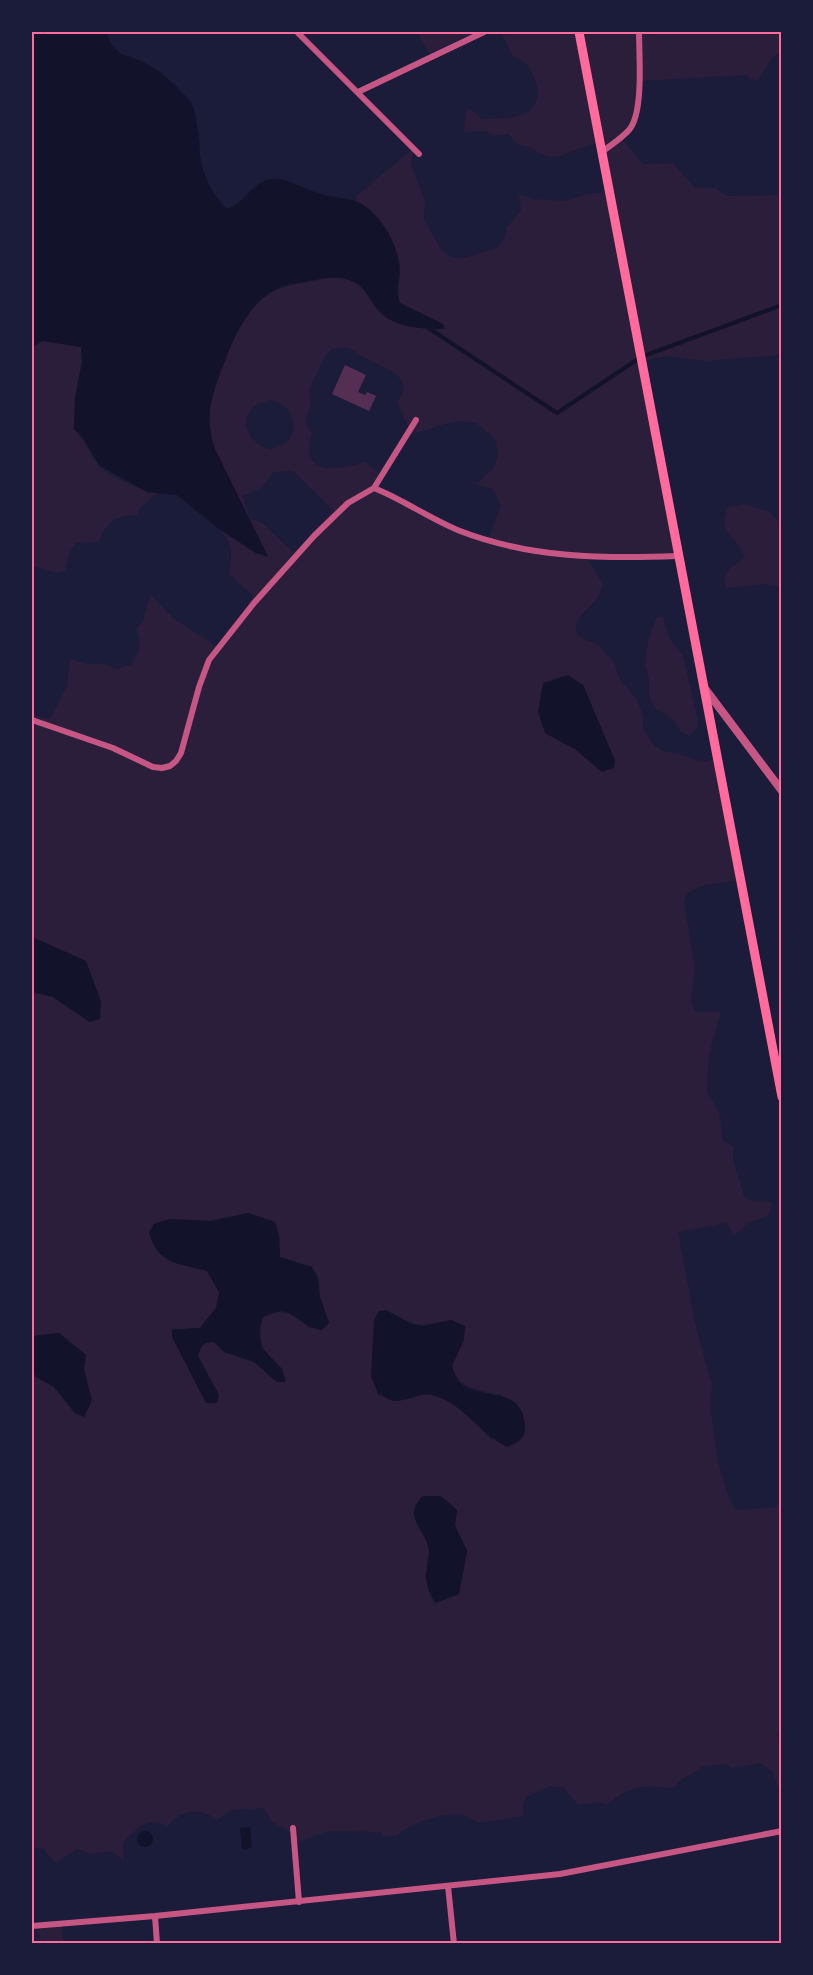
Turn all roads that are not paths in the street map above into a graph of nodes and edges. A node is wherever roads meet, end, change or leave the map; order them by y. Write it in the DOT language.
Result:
graph roads {
  1 [pos="297,32"];
  2 [pos="484,32"];
  3 [pos="579,32"];
  4 [pos="639,32"];
  5 [pos="358,92"];
  6 [pos="603,151"];
  7 [pos="419,154"];
  8 [pos="416,420"];
  9 [pos="374,488"];
  10 [pos="677,556"];
  11 [pos="703,687"];
  12 [pos="32,720"];
  13 [pos="782,790"];
  14 [pos="782,1097"];
  15 [pos="293,1828"];
  16 [pos="782,1831"];
  17 [pos="448,1886"];
  18 [pos="299,1902"];
  19 [pos="155,1916"];
  20 [pos="32,1926"];
  21 [pos="157,1944"];
  22 [pos="454,1944"];
  1 -- 5 [label="street"];
  2 -- 5 [label="street"];
  3 -- 6 [label="main road"];
  4 -- 6 [label="street"];
  5 -- 7 [label="street"];
  6 -- 10 [label="main road"];
  8 -- 9 [label="street"];
  9 -- 10 [label="street"];
  9 -- 12 [label="street"];
  10 -- 11 [label="main road"];
  11 -- 13 [label="street"];
  11 -- 14 [label="main road"];
  15 -- 18 [label="street"];
  16 -- 17 [label="street"];
  17 -- 18 [label="street"];
  17 -- 22 [label="street"];
  18 -- 19 [label="street"];
  19 -- 20 [label="street"];
  19 -- 21 [label="street"];
}
